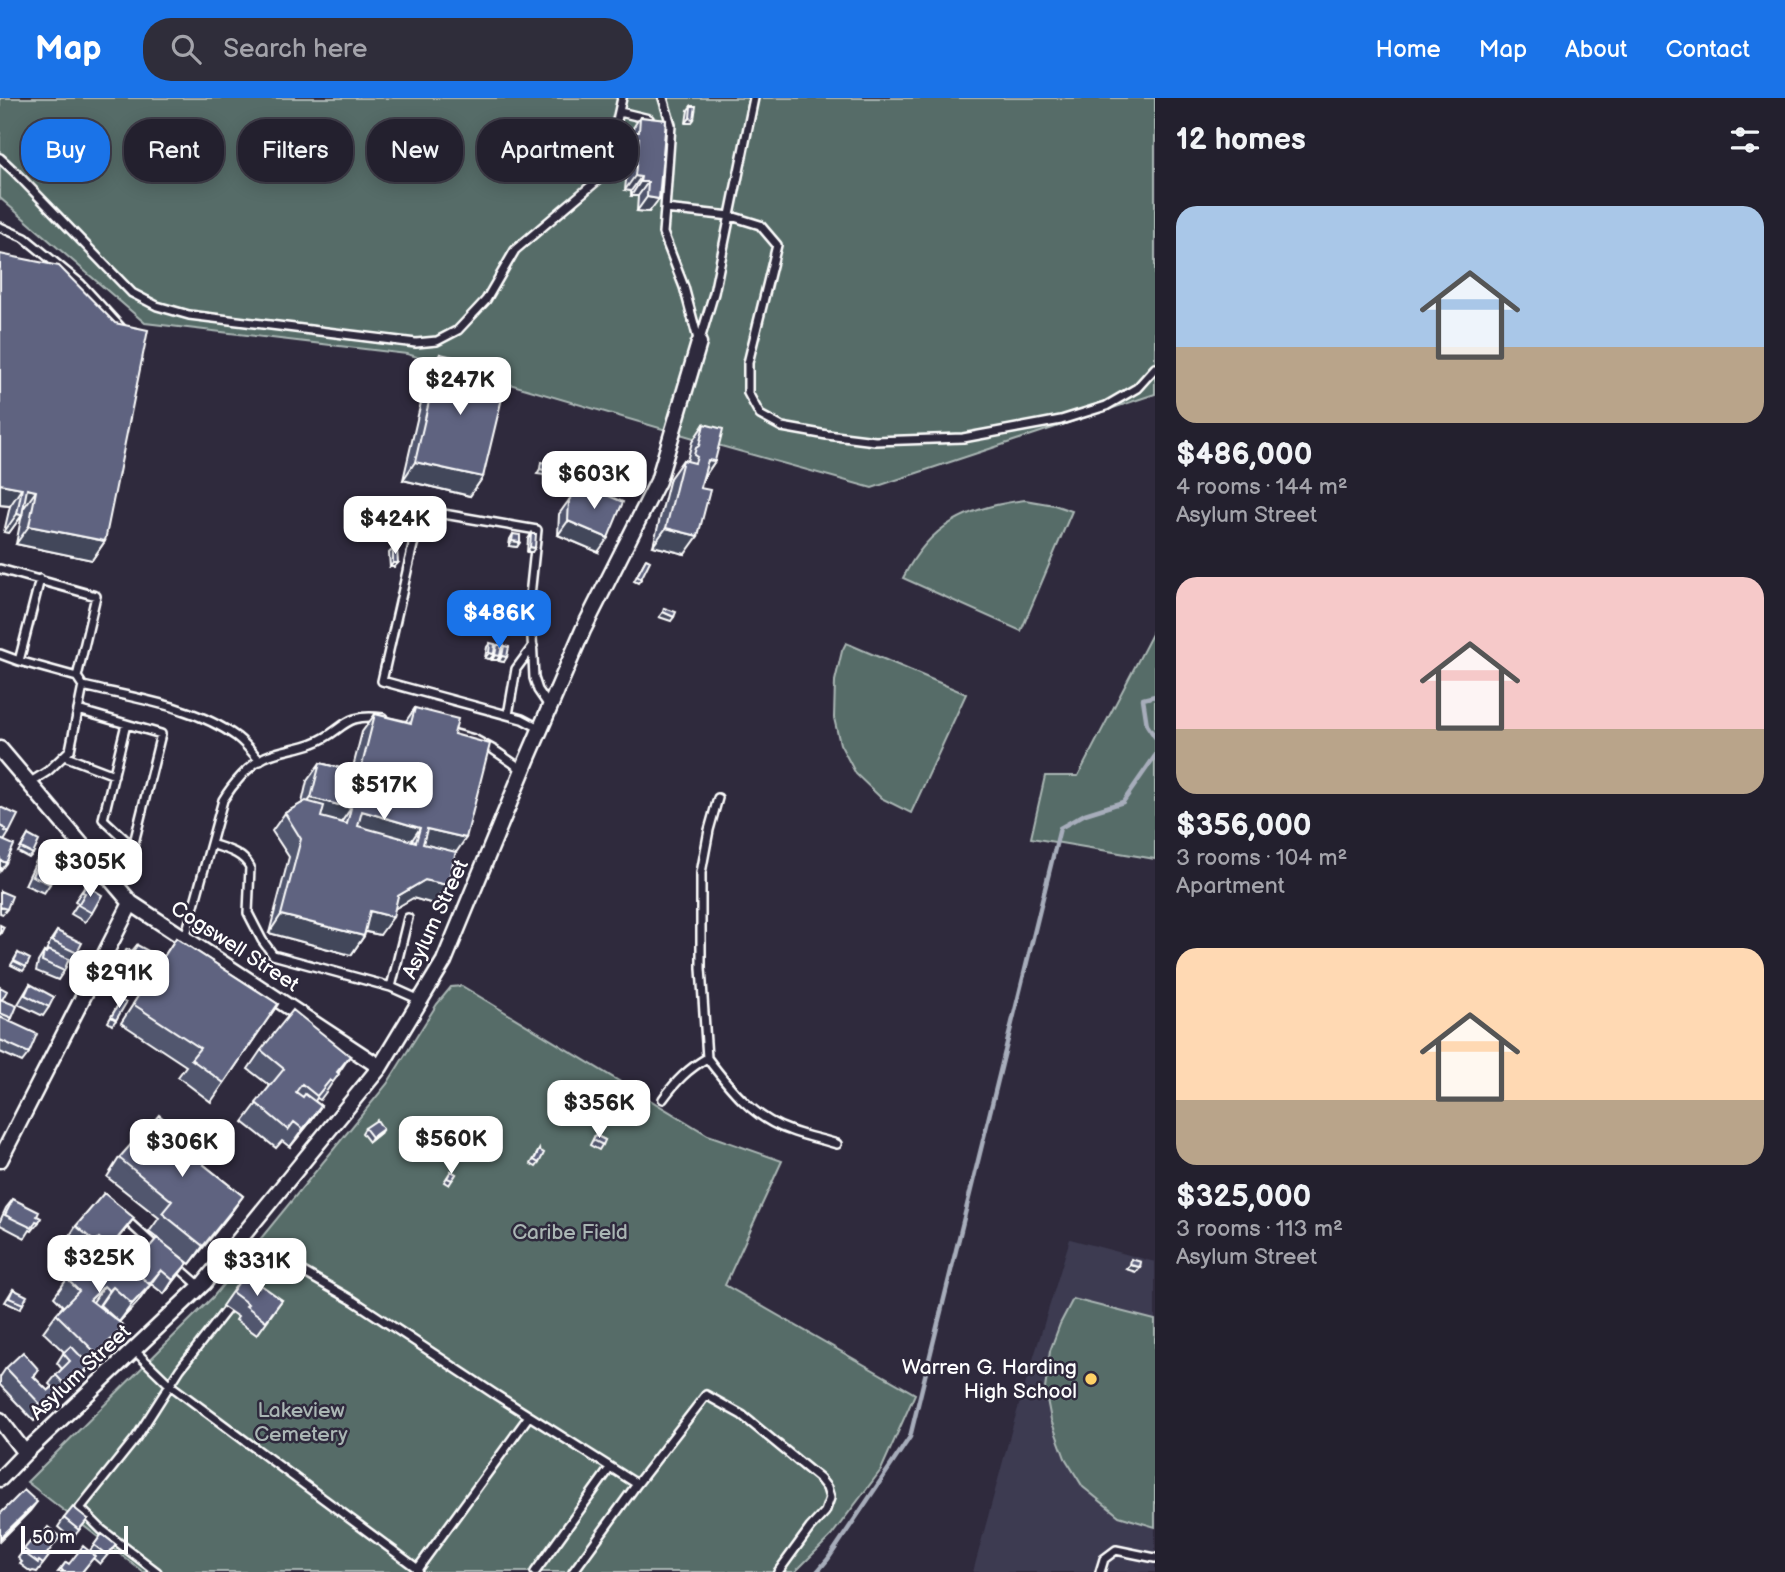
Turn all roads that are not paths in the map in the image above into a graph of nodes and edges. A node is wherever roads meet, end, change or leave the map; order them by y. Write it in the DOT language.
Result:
graph roads {
  1 [pos="622,98"];
  2 [pos="663,98"];
  3 [pos="754,98"];
  4 [pos="620,112"];
  5 [pos="671,125"];
  6 [pos="0,158"];
  7 [pos="665,209"];
  8 [pos="731,216"];
  9 [pos="0,227"];
  10 [pos="124,331"];
  11 [pos="699,342"];
  12 [pos="1155,368"];
  13 [pos="0,569"];
  14 [pos="40,579"];
  15 [pos="533,646"];
  16 [pos="0,654"];
  17 [pos="19,661"];
  18 [pos="77,677"];
  19 [pos="83,686"];
  20 [pos="550,707"];
  21 [pos="78,710"];
  22 [pos="508,715"];
  23 [pos="391,719"];
  24 [pos="126,724"];
  25 [pos="541,729"];
  26 [pos="439,730"];
  27 [pos="0,749"];
  28 [pos="64,756"];
  29 [pos="260,761"];
  30 [pos="523,770"];
  31 [pos="114,775"];
  32 [pos="29,783"];
  33 [pos="718,798"];
  34 [pos="211,844"];
  35 [pos="131,903"];
  36 [pos="408,918"];
  37 [pos="185,939"];
  38 [pos="391,987"];
  39 [pos="420,1000"];
  40 [pos="707,1058"];
  41 [pos="380,1067"];
  42 [pos="663,1099"];
  43 [pos="836,1144"];
  44 [pos="0,1160"];
  45 [pos="114,1210"];
  46 [pos="163,1253"];
  47 [pos="172,1261"];
  48 [pos="201,1287"];
  49 [pos="238,1293"];
  50 [pos="227,1309"];
  51 [pos="134,1350"];
  52 [pos="170,1385"];
  53 [pos="529,1416"];
  54 [pos="0,1420"];
  55 [pos="25,1453"];
  56 [pos="610,1468"];
  57 [pos="0,1479"];
  58 [pos="637,1484"];
  59 [pos="1155,1558"];
  60 [pos="417,1571"];
  61 [pos="157,1572"];
  62 [pos="535,1572"];
  63 [pos="573,1572"];
  64 [pos="779,1572"];
  65 [pos="1100,1572"];
  1 -- 4 [label="lane"];
  2 -- 5 [label="lane"];
  3 -- 8 [label="lane"];
  4 -- 5 [label="lane"];
  4 -- 6 [label="lane"];
  5 -- 7 [label="lane"];
  7 -- 8 [label="lane"];
  7 -- 11 [label="lane"];
  8 -- 11 [label="lane"];
  8 -- 12 [label="lane"];
  9 -- 10 [label="lane"];
  11 -- 20 [label="street, Asylum Street"];
  13 -- 14 [label="lane"];
  14 -- 17 [label="lane"];
  14 -- 18 [label="lane"];
  15 -- 20 [label="lane"];
  15 -- 22 [label="lane"];
  15 -- 22 [label="lane"];
  16 -- 17 [label="lane"];
  17 -- 18 [label="lane"];
  18 -- 19 [label="lane"];
  19 -- 21 [label="lane"];
  19 -- 29 [label="lane"];
  20 -- 25 [label="street, Asylum Street"];
  21 -- 24 [label="lane"];
  21 -- 28 [label="lane"];
  22 -- 25 [label="lane"];
  23 -- 29 [label="lane"];
  24 -- 31 [label="lane"];
  24 -- 31 [label="lane"];
  25 -- 30 [label="street, Asylum Street"];
  26 -- 30 [label="lane"];
  27 -- 32 [label="street, Cogswell Street"];
  28 -- 31 [label="lane"];
  28 -- 32 [label="lane"];
  29 -- 34 [label="lane"];
  30 -- 39 [label="street, Asylum Street"];
  32 -- 35 [label="street, Cogswell Street"];
  33 -- 40 [label="lane"];
  34 -- 37 [label="lane"];
  34 -- 38 [label="lane"];
  35 -- 37 [label="street, Cogswell Street"];
  35 -- 44 [label="street"];
  36 -- 38 [label="lane"];
  37 -- 41 [label="street, Cogswell Street"];
  38 -- 39 [label="lane"];
  39 -- 41 [label="street, Asylum Street"];
  40 -- 42 [label="lane"];
  40 -- 43 [label="lane"];
  41 -- 48 [label="street, Asylum Street"];
  45 -- 46 [label="lane"];
  47 -- 48 [label="lane"];
  48 -- 51 [label="street, Asylum Street"];
  49 -- 53 [label="lane"];
  50 -- 52 [label="lane"];
  51 -- 52 [label="lane"];
  51 -- 55 [label="street, Asylum Street"];
  52 -- 60 [label="lane"];
  52 -- 61 [label="lane"];
  53 -- 56 [label="lane"];
  53 -- 60 [label="lane"];
  54 -- 55 [label="street"];
  55 -- 57 [label="street, Asylum Street"];
  56 -- 58 [label="lane"];
  56 -- 62 [label="lane"];
  58 -- 63 [label="lane"];
  58 -- 64 [label="lane"];
  59 -- 65 [label="lane"];
}
